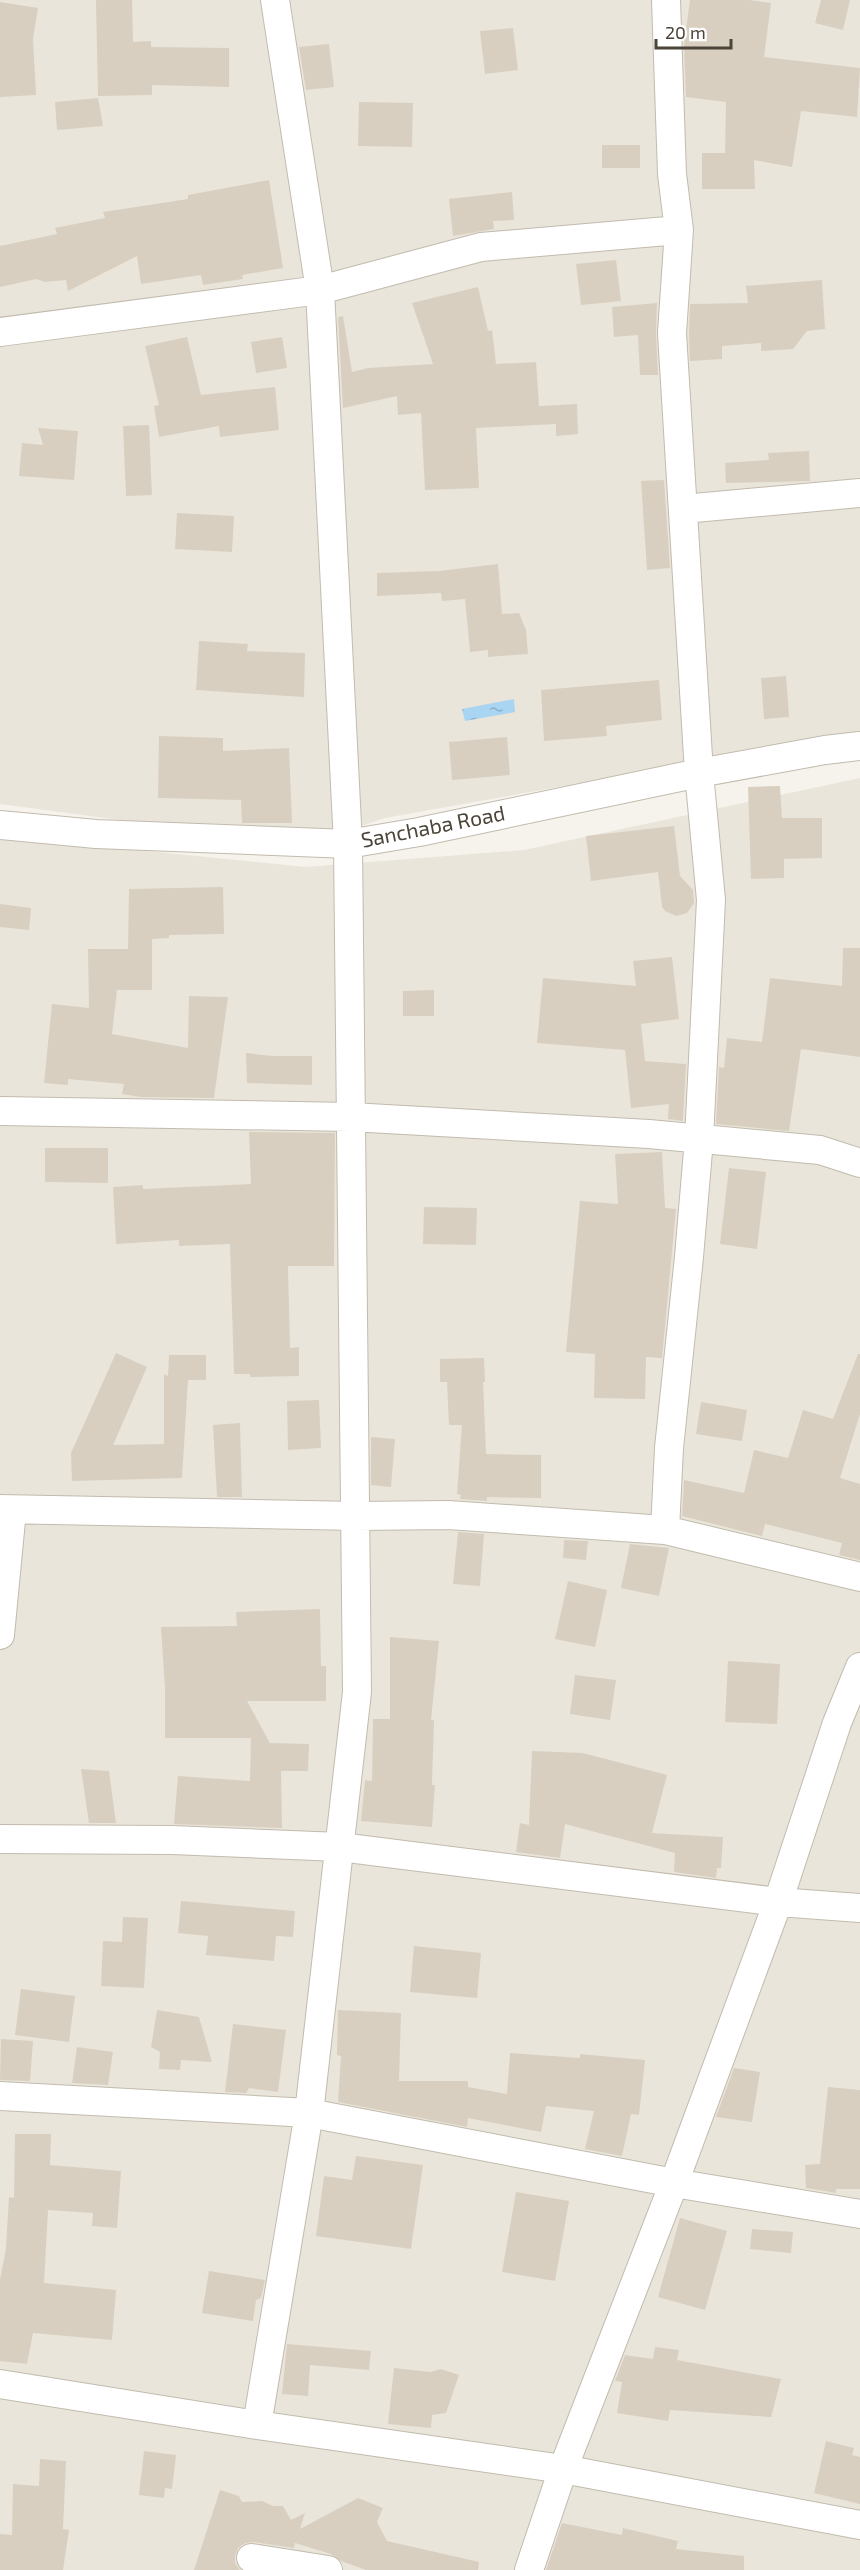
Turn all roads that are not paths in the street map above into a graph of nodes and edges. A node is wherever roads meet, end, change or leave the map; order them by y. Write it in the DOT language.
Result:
graph roads {
  1 [pos="275,0"];
  2 [pos="666,0"];
  3 [pos="680,230"];
  4 [pos="320,290"];
  5 [pos="0,332"];
  6 [pos="860,493"];
  7 [pos="683,509"];
  8 [pos="860,746"];
  9 [pos="699,773"];
  10 [pos="0,825"];
  11 [pos="348,844"];
  12 [pos="0,1111"];
  13 [pos="351,1117"];
  14 [pos="699,1138"];
  15 [pos="860,1163"];
  16 [pos="6,1509"];
  17 [pos="357,1516"];
  18 [pos="665,1530"];
  19 [pos="860,1576"];
  20 [pos="0,1635"];
  21 [pos="860,1667"];
  22 [pos="0,1839"];
  23 [pos="340,1847"];
  24 [pos="778,1902"];
  25 [pos="860,1908"];
  26 [pos="0,2096"];
  27 [pos="309,2113"];
  28 [pos="674,2183"];
  29 [pos="860,2214"];
  30 [pos="0,2384"];
  31 [pos="257,2425"];
  32 [pos="563,2469"];
  33 [pos="860,2525"];
  34 [pos="251,2558"];
  35 [pos="328,2570"];
  36 [pos="529,2570"];
  1 -- 4 [label="street"];
  2 -- 3 [label="street"];
  3 -- 4 [label="street"];
  3 -- 7 [label="street"];
  4 -- 5 [label="street"];
  4 -- 11 [label="street"];
  6 -- 7 [label="street"];
  7 -- 9 [label="street"];
  8 -- 9 [label="street, Sanchaba Road"];
  9 -- 11 [label="street, Sanchaba Road"];
  9 -- 14 [label="street"];
  10 -- 11 [label="street, Sanchaba Road"];
  11 -- 13 [label="street"];
  12 -- 13 [label="street"];
  13 -- 14 [label="street"];
  13 -- 17 [label="street"];
  14 -- 15 [label="street"];
  14 -- 18 [label="street"];
  16 -- 17 [label="street"];
  16 -- 20 [label="street"];
  17 -- 18 [label="street"];
  17 -- 23 [label="street"];
  18 -- 19 [label="street"];
  21 -- 24 [label="street"];
  22 -- 23 [label="street"];
  23 -- 24 [label="street"];
  23 -- 27 [label="street"];
  24 -- 25 [label="street"];
  24 -- 28 [label="street"];
  26 -- 27 [label="street"];
  27 -- 28 [label="street"];
  27 -- 31 [label="street"];
  28 -- 29 [label="street"];
  28 -- 32 [label="street"];
  30 -- 31 [label="street"];
  31 -- 32 [label="street"];
  32 -- 33 [label="street"];
  32 -- 36 [label="street"];
  34 -- 35 [label="street"];
}
